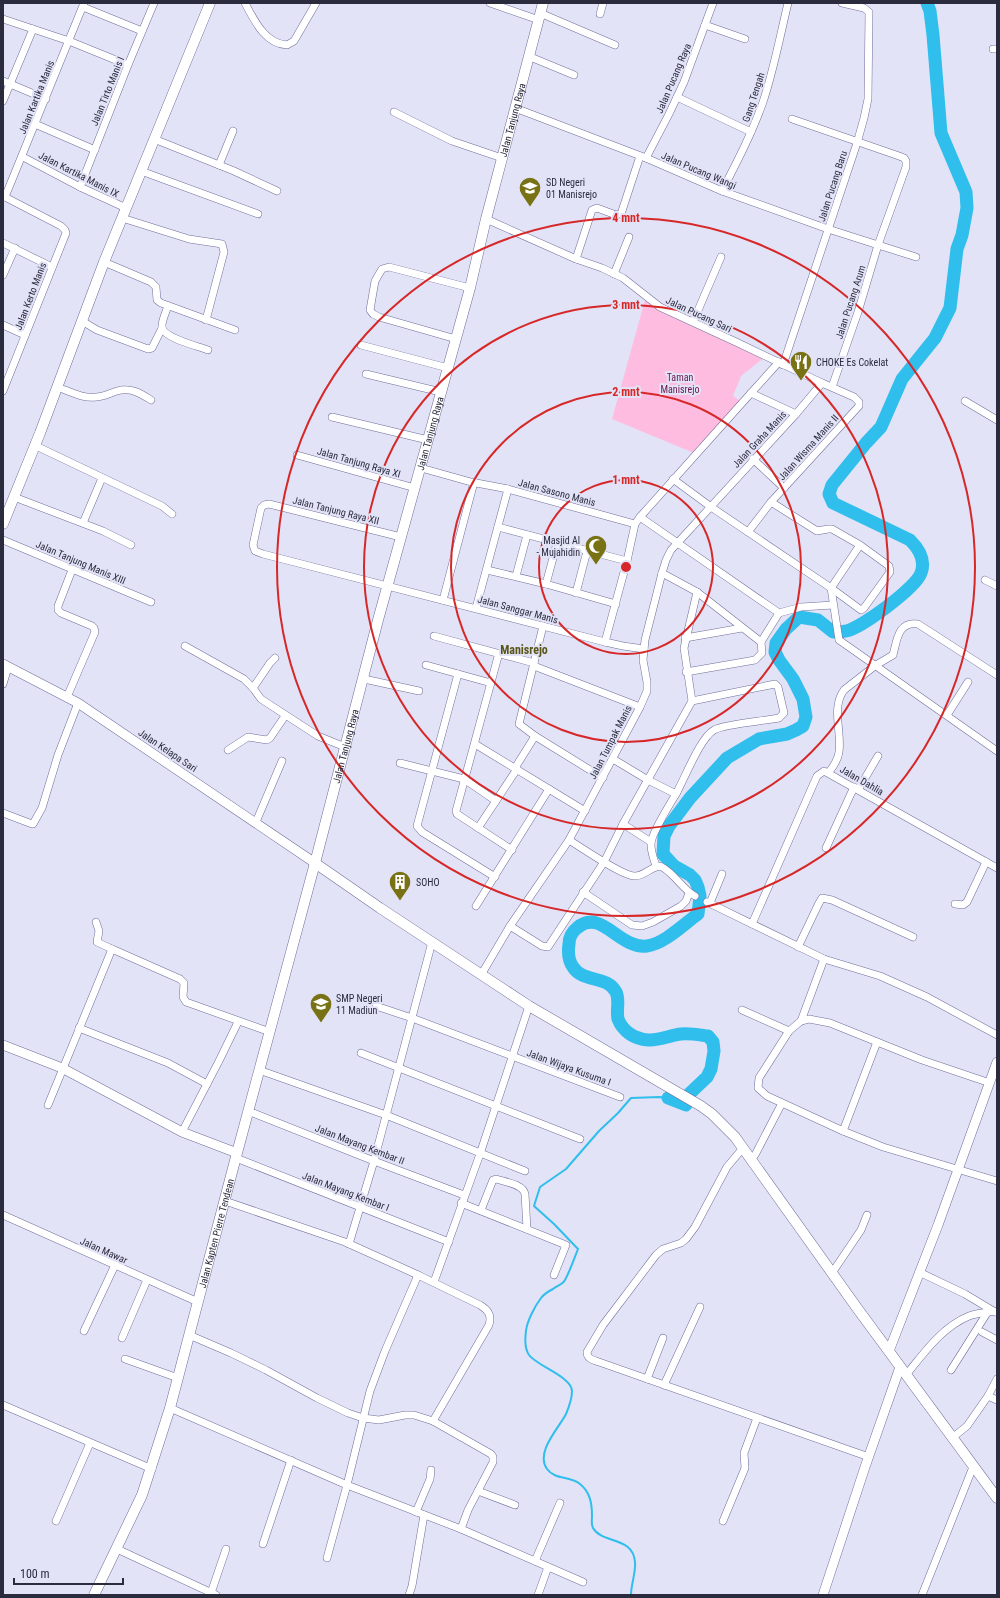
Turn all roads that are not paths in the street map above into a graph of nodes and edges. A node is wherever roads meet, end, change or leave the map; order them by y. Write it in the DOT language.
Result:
graph roads {
  1 [pos="154,3"];
  2 [pos="210,3"];
  3 [pos="245,3"];
  4 [pos="316,3"];
  5 [pos="490,3"];
  6 [pos="603,3"];
  7 [pos="713,3"];
  8 [pos="788,3"];
  9 [pos="842,3"];
  10 [pos="84,5"];
  11 [pos="540,12"];
  12 [pos="600,14"];
  13 [pos="3,19"];
  14 [pos="706,25"];
  15 [pos="33,29"];
  16 [pos="142,31"];
  17 [pos="745,39"];
  18 [pos="69,41"];
  19 [pos="615,45"];
  20 [pos="528,56"];
  21 [pos="128,65"];
  22 [pos="574,75"];
  23 [pos="3,81"];
  24 [pos="10,84"];
  25 [pos="677,97"];
  26 [pos="46,99"];
  27 [pos="3,101"];
  28 [pos="515,108"];
  29 [pos="394,112"];
  30 [pos="792,120"];
  31 [pos="35,124"];
  32 [pos="233,131"];
  33 [pos="751,132"];
  34 [pos="154,138"];
  35 [pos="857,143"];
  36 [pos="95,150"];
  37 [pos="23,157"];
  38 [pos="643,157"];
  39 [pos="502,158"];
  40 [pos="219,165"];
  41 [pos="141,170"];
  42 [pos="80,187"];
  43 [pos="277,191"];
  44 [pos="722,191"];
  45 [pos="4,197"];
  46 [pos="126,208"];
  47 [pos="258,214"];
  48 [pos="122,218"];
  49 [pos="486,219"];
  50 [pos="828,229"];
  51 [pos="629,236"];
  52 [pos="3,243"];
  53 [pos="878,245"];
  54 [pos="15,248"];
  55 [pos="721,257"];
  56 [pos="916,257"];
  57 [pos="576,259"];
  58 [pos="104,262"];
  59 [pos="52,267"];
  60 [pos="614,274"];
  61 [pos="3,275"];
  62 [pos="470,288"];
  63 [pos="168,306"];
  64 [pos="206,320"];
  65 [pos="82,321"];
  66 [pos="693,322"];
  67 [pos="3,325"];
  68 [pos="162,328"];
  69 [pos="235,330"];
  70 [pos="25,335"];
  71 [pos="456,339"];
  72 [pos="361,345"];
  73 [pos="208,350"];
  74 [pos="781,363"];
  75 [pos="448,368"];
  76 [pos="366,374"];
  77 [pos="822,383"];
  78 [pos="57,387"];
  79 [pos="832,387"];
  80 [pos="3,391"];
  81 [pos="441,392"];
  82 [pos="751,393"];
  83 [pos="151,400"];
  84 [pos="965,401"];
  85 [pos="859,406"];
  86 [pos="796,414"];
  87 [pos="332,418"];
  88 [pos="997,420"];
  89 [pos="428,440"];
  90 [pos="34,445"];
  91 [pos="297,455"];
  92 [pos="753,460"];
  93 [pos="421,468"];
  94 [pos="102,478"];
  95 [pos="673,479"];
  96 [pos="474,482"];
  97 [pos="414,488"];
  98 [pos="784,488"];
  99 [pos="508,489"];
  100 [pos="14,497"];
  101 [pos="772,502"];
  102 [pos="266,504"];
  103 [pos="711,507"];
  104 [pos="172,514"];
  105 [pos="640,517"];
  106 [pos="83,523"];
  107 [pos="3,524"];
  108 [pos="635,524"];
  109 [pos="498,527"];
  110 [pos="748,532"];
  111 [pos="527,535"];
  112 [pos="401,537"];
  113 [pos="3,540"];
  114 [pos="557,543"];
  115 [pos="677,543"];
  116 [pos="132,545"];
  117 [pos="860,545"];
  118 [pos="587,551"];
  119 [pos="627,562"];
  120 [pos="72,570"];
  121 [pos="487,570"];
  122 [pos="662,572"];
  123 [pos="516,576"];
  124 [pos="985,580"];
  125 [pos="546,584"];
  126 [pos="388,586"];
  127 [pos="997,586"];
  128 [pos="831,588"];
  129 [pos="697,592"];
  130 [pos="576,593"];
  131 [pos="443,600"];
  132 [pos="151,602"];
  133 [pos="616,604"];
  134 [pos="833,605"];
  135 [pos="476,608"];
  136 [pos="779,614"];
  137 [pos="543,626"];
  138 [pos="742,628"];
  139 [pos="434,636"];
  140 [pos="686,638"];
  141 [pos="605,642"];
  142 [pos="761,642"];
  143 [pos="185,646"];
  144 [pos="644,649"];
  145 [pos="499,653"];
  146 [pos="275,658"];
  147 [pos="426,665"];
  148 [pos="534,665"];
  149 [pos="876,665"];
  150 [pos="5,666"];
  151 [pos="686,672"];
  152 [pos="458,674"];
  153 [pos="997,675"];
  154 [pos="364,679"];
  155 [pos="968,682"];
  156 [pos="490,683"];
  157 [pos="3,684"];
  158 [pos="253,688"];
  159 [pos="419,691"];
  160 [pos="67,697"];
  161 [pos="692,701"];
  162 [pos="78,703"];
  163 [pos="640,707"];
  164 [pos="947,715"];
  165 [pos="285,716"];
  166 [pos="535,736"];
  167 [pos="475,744"];
  168 [pos="345,747"];
  169 [pos="228,750"];
  170 [pos="997,751"];
  171 [pos="878,756"];
  172 [pos="613,759"];
  173 [pos="282,761"];
  174 [pos="400,763"];
  175 [pos="516,768"];
  176 [pos="433,771"];
  177 [pos="829,772"];
  178 [pos="603,778"];
  179 [pos="464,779"];
  180 [pos="648,780"];
  181 [pos="856,788"];
  182 [pos="549,789"];
  183 [pos="677,792"];
  184 [pos="496,801"];
  185 [pos="585,811"];
  186 [pos="3,812"];
  187 [pos="256,822"];
  188 [pos="623,824"];
  189 [pos="478,828"];
  190 [pos="569,840"];
  191 [pos="651,842"];
  192 [pos="826,848"];
  193 [pos="512,850"];
  194 [pos="604,862"];
  195 [pos="986,862"];
  196 [pos="315,863"];
  197 [pos="656,866"];
  198 [pos="997,868"];
  199 [pos="722,874"];
  200 [pos="495,877"];
  201 [pos="583,892"];
  202 [pos="955,904"];
  203 [pos="476,906"];
  204 [pos="96,922"];
  205 [pos="752,924"];
  206 [pos="510,926"];
  207 [pos="913,937"];
  208 [pos="432,942"];
  209 [pos="798,947"];
  210 [pos="112,949"];
  211 [pos="824,958"];
  212 [pos="481,975"];
  213 [pos="376,1006"];
  214 [pos="529,1006"];
  215 [pos="742,1010"];
  216 [pos="412,1018"];
  217 [pos="801,1021"];
  218 [pos="238,1022"];
  219 [pos="79,1028"];
  220 [pos="789,1031"];
  221 [pos="270,1032"];
  222 [pos="997,1034"];
  223 [pos="877,1042"];
  224 [pos="3,1044"];
  225 [pos="361,1053"];
  226 [pos="512,1056"];
  227 [pos="997,1062"];
  228 [pos="62,1068"];
  229 [pos="398,1068"];
  230 [pos="259,1070"];
  231 [pos="990,1083"];
  232 [pos="207,1084"];
  233 [pos="620,1097"];
  234 [pos="782,1103"];
  235 [pos="48,1104"];
  236 [pos="496,1105"];
  237 [pos="248,1110"];
  238 [pos="386,1115"];
  239 [pos="843,1131"];
  240 [pos="182,1132"];
  241 [pos="580,1139"];
  242 [pos="743,1148"];
  243 [pos="480,1154"];
  244 [pos="236,1155"];
  245 [pos="755,1155"];
  246 [pos="374,1161"];
  247 [pos="958,1169"];
  248 [pos="525,1171"];
  249 [pos="997,1181"];
  250 [pos="464,1195"];
  251 [pos="225,1201"];
  252 [pos="461,1203"];
  253 [pos="360,1208"];
  254 [pos="481,1210"];
  255 [pos="3,1215"];
  256 [pos="867,1215"];
  257 [pos="527,1229"];
  258 [pos="449,1242"];
  259 [pos="349,1244"];
  260 [pos="115,1265"];
  261 [pos="919,1272"];
  262 [pos="832,1273"];
  263 [pos="418,1275"];
  264 [pos="554,1275"];
  265 [pos="147,1280"];
  266 [pos="434,1282"];
  267 [pos="198,1302"];
  268 [pos="700,1307"];
  269 [pos="992,1312"];
  270 [pos="84,1331"];
  271 [pos="982,1332"];
  272 [pos="189,1335"];
  273 [pos="122,1338"];
  274 [pos="663,1338"];
  275 [pos="997,1340"];
  276 [pos="889,1351"];
  277 [pos="125,1359"];
  278 [pos="951,1370"];
  279 [pos="903,1371"];
  280 [pos="178,1378"];
  281 [pos="647,1379"];
  282 [pos="997,1379"];
  283 [pos="664,1385"];
  284 [pos="988,1396"];
  285 [pos="997,1400"];
  286 [pos="3,1405"];
  287 [pos="170,1408"];
  288 [pos="363,1418"];
  289 [pos="756,1418"];
  290 [pos="433,1422"];
  291 [pos="952,1438"];
  292 [pos="90,1443"];
  293 [pos="869,1456"];
  294 [pos="291,1460"];
  295 [pos="973,1467"];
  296 [pos="152,1468"];
  297 [pos="431,1470"];
  298 [pos="347,1485"];
  299 [pos="478,1491"];
  300 [pos="997,1498"];
  301 [pos="560,1504"];
  302 [pos="515,1505"];
  303 [pos="416,1512"];
  304 [pos="424,1515"];
  305 [pos="56,1521"];
  306 [pos="723,1521"];
  307 [pos="462,1529"];
  308 [pos="263,1544"];
  309 [pos="117,1549"];
  310 [pos="226,1549"];
  311 [pos="327,1558"];
  312 [pos="535,1561"];
  313 [pos="548,1567"];
  314 [pos="583,1582"];
  315 [pos="213,1594"];
  316 [pos="94,1595"];
  317 [pos="409,1595"];
  318 [pos="538,1595"];
  319 [pos="823,1595"];
  320 [pos="922,1595"];
  1 -- 16 [label="street, Jalan Tirto Manis I"];
  2 -- 34 [label="main road"];
  3 -- 4 [label="street"];
  5 -- 11 [label="street"];
  6 -- 12 [label="street"];
  7 -- 14 [label="street, Jalan Pucang Raya"];
  8 -- 33 [label="street, Gang Tengah"];
  9 -- 35 [label="street, Jalan Pucang Baru"];
  10 -- 16 [label="street"];
  10 -- 18 [label="street, Jalan Kartika Manis"];
  11 -- 19 [label="street"];
  11 -- 20 [label="main road, Jalan Tanjung Raya"];
  13 -- 15 [label="street"];
  14 -- 17 [label="street"];
  14 -- 25 [label="street, Jalan Pucang Raya"];
  15 -- 18 [label="street"];
  15 -- 24 [label="street"];
  16 -- 21 [label="street, Jalan Tirto Manis I"];
  18 -- 21 [label="street"];
  18 -- 26 [label="street, Jalan Kartika Manis"];
  20 -- 22 [label="street"];
  20 -- 28 [label="main road, Jalan Tanjung Raya"];
  21 -- 36 [label="street, Jalan Tirto Manis I"];
  23 -- 24 [label="street"];
  24 -- 26 [label="street"];
  24 -- 27 [label="street"];
  25 -- 33 [label="street"];
  25 -- 38 [label="street, Jalan Pucang Raya"];
  26 -- 31 [label="street, Jalan Kartika Manis"];
  28 -- 38 [label="street, Jalan Pucang Wangi"];
  28 -- 39 [label="main road, Jalan Tanjung Raya"];
  29 -- 39 [label="street"];
  30 -- 35 [label="street"];
  31 -- 36 [label="street"];
  31 -- 37 [label="street, Jalan Kartika Manis"];
  32 -- 40 [label="street"];
  33 -- 44 [label="street, Gang Tengah"];
  34 -- 40 [label="street"];
  34 -- 41 [label="main road"];
  35 -- 50 [label="street, Jalan Pucang Baru"];
  35 -- 53 [label="street, Jalan Pucang Arum"];
  36 -- 42 [label="street, Jalan Tirto Manis I"];
  37 -- 42 [label="street, Jalan Kartika Manis IX"];
  37 -- 45 [label="street, Jalan Kartika Manis"];
  38 -- 44 [label="street, Jalan Pucang Wangi"];
  38 -- 57 [label="street, Jalan Pucang Raya"];
  39 -- 49 [label="main road, Jalan Tanjung Raya"];
  40 -- 43 [label="street"];
  41 -- 46 [label="main road"];
  41 -- 47 [label="street"];
  42 -- 46 [label="street, Jalan Kartika Manis IX"];
  44 -- 50 [label="street, Jalan Pucang Wangi"];
  45 -- 59 [label="street, Jalan Kerto Manis"];
  46 -- 48 [label="main road"];
  48 -- 58 [label="main road"];
  48 -- 64 [label="street"];
  49 -- 57 [label="street, Jalan Pucang Sari"];
  49 -- 62 [label="main road, Jalan Tanjung Raya"];
  50 -- 53 [label="street, Jalan Pucang Wangi"];
  50 -- 74 [label="street, Jalan Pucang Baru"];
  51 -- 60 [label="street"];
  52 -- 54 [label="street"];
  53 -- 56 [label="street, Jalan Pucang Wangi"];
  53 -- 79 [label="street, Jalan Pucang Arum"];
  54 -- 59 [label="street"];
  54 -- 61 [label="street"];
  55 -- 66 [label="street"];
  57 -- 60 [label="street, Jalan Pucang Sari"];
  58 -- 63 [label="street"];
  58 -- 65 [label="main road"];
  59 -- 70 [label="street, Jalan Kerto Manis"];
  60 -- 66 [label="street, Jalan Pucang Sari"];
  62 -- 71 [label="main road, Jalan Tanjung Raya"];
  62 -- 71 [label="street"];
  63 -- 64 [label="street"];
  63 -- 68 [label="street"];
  64 -- 69 [label="street"];
  65 -- 68 [label="street"];
  65 -- 78 [label="main road"];
  66 -- 74 [label="street, Jalan Pucang Sari"];
  67 -- 70 [label="street"];
  68 -- 73 [label="street"];
  70 -- 80 [label="street, Jalan Kerto Manis"];
  71 -- 75 [label="main road, Jalan Tanjung Raya"];
  72 -- 75 [label="street"];
  74 -- 77 [label="street, Jalan Pucang Sari"];
  74 -- 82 [label="street"];
  75 -- 81 [label="main road, Jalan Tanjung Raya"];
  76 -- 81 [label="street"];
  77 -- 79 [label="street, Jalan Pucang Sari"];
  77 -- 86 [label="street, Jalan Graha Manis"];
  78 -- 83 [label="street"];
  78 -- 90 [label="main road"];
  79 -- 85 [label="street, Jalan Pucang Sari"];
  81 -- 89 [label="main road, Jalan Tanjung Raya"];
  82 -- 86 [label="street"];
  82 -- 95 [label="street"];
  84 -- 88 [label="street"];
  85 -- 98 [label="street, Jalan Wisma Manis II"];
  86 -- 92 [label="street, Jalan Graha Manis"];
  87 -- 89 [label="street"];
  89 -- 93 [label="main road, Jalan Tanjung Raya"];
  90 -- 94 [label="street"];
  90 -- 100 [label="main road"];
  91 -- 97 [label="street, Jalan Tanjung Raya XI"];
  92 -- 98 [label="street"];
  92 -- 103 [label="street, Jalan Graha Manis"];
  93 -- 96 [label="street, Jalan Sasono Manis"];
  93 -- 97 [label="main road, Jalan Tanjung Raya"];
  94 -- 104 [label="street"];
  94 -- 106 [label="street"];
  95 -- 103 [label="street"];
  95 -- 105 [label="street"];
  96 -- 99 [label="street, Jalan Sasono Manis"];
  96 -- 131 [label="street"];
  97 -- 112 [label="main road, Jalan Tanjung Raya"];
  98 -- 101 [label="street, Jalan Wisma Manis II"];
  99 -- 108 [label="street, Jalan Sasono Manis"];
  99 -- 109 [label="street"];
  100 -- 106 [label="street"];
  100 -- 107 [label="main road"];
  101 -- 110 [label="street, Jalan Wisma Manis II"];
  101 -- 117 [label="street"];
  102 -- 112 [label="street, Jalan Tanjung Raya XII"];
  102 -- 126 [label="street, Jalan Sanggar Manis"];
  103 -- 110 [label="street"];
  103 -- 115 [label="street, Jalan Tumpak Manis"];
  105 -- 108 [label="street"];
  105 -- 115 [label="street"];
  106 -- 116 [label="street"];
  108 -- 119 [label="street"];
  109 -- 111 [label="street"];
  109 -- 121 [label="street"];
  110 -- 128 [label="street"];
  111 -- 114 [label="street"];
  111 -- 123 [label="street"];
  112 -- 126 [label="main road, Jalan Tanjung Raya"];
  113 -- 120 [label="street, Jalan Tanjung Manis XIII"];
  114 -- 118 [label="street"];
  114 -- 125 [label="street"];
  115 -- 122 [label="street, Jalan Tumpak Manis"];
  115 -- 136 [label="street"];
  117 -- 128 [label="street"];
  117 -- 128 [label="street"];
  118 -- 119 [label="street"];
  118 -- 130 [label="street"];
  119 -- 133 [label="street"];
  120 -- 132 [label="street, Jalan Tanjung Manis XIII"];
  120 -- 160 [label="street"];
  121 -- 123 [label="street"];
  121 -- 135 [label="street"];
  122 -- 129 [label="street"];
  122 -- 144 [label="street, Jalan Tumpak Manis"];
  123 -- 125 [label="street"];
  124 -- 127 [label="street"];
  125 -- 130 [label="street"];
  126 -- 131 [label="street, Jalan Sanggar Manis"];
  126 -- 154 [label="main road, Jalan Tanjung Raya"];
  128 -- 134 [label="street"];
  129 -- 138 [label="street"];
  129 -- 140 [label="street"];
  130 -- 133 [label="street"];
  131 -- 135 [label="street, Jalan Sanggar Manis"];
  133 -- 141 [label="street"];
  134 -- 136 [label="street"];
  134 -- 149 [label="street"];
  135 -- 137 [label="street, Jalan Sanggar Manis"];
  136 -- 142 [label="street"];
  137 -- 141 [label="street, Jalan Sanggar Manis"];
  137 -- 148 [label="street"];
  138 -- 140 [label="street"];
  138 -- 142 [label="street"];
  139 -- 145 [label="street"];
  140 -- 151 [label="street"];
  141 -- 144 [label="street, Jalan Sanggar Manis"];
  142 -- 151 [label="street"];
  143 -- 158 [label="street"];
  144 -- 163 [label="street, Jalan Tumpak Manis"];
  145 -- 148 [label="street"];
  145 -- 156 [label="street"];
  146 -- 158 [label="street"];
  147 -- 152 [label="street"];
  148 -- 163 [label="street"];
  148 -- 166 [label="street"];
  149 -- 153 [label="street"];
  149 -- 164 [label="street"];
  149 -- 177 [label="street"];
  150 -- 157 [label="street"];
  150 -- 160 [label="street, Jalan Kelapa Sari"];
  151 -- 161 [label="street"];
  152 -- 156 [label="street"];
  152 -- 176 [label="street"];
  154 -- 159 [label="street"];
  154 -- 168 [label="main road, Jalan Tanjung Raya"];
  155 -- 164 [label="street"];
  156 -- 167 [label="street"];
  158 -- 165 [label="street"];
  160 -- 162 [label="street, Jalan Kelapa Sari"];
  161 -- 180 [label="street"];
  161 -- 183 [label="street"];
  162 -- 186 [label="street"];
  162 -- 187 [label="street, Jalan Kelapa Sari"];
  163 -- 172 [label="street, Jalan Tumpak Manis"];
  164 -- 170 [label="street"];
  165 -- 168 [label="street"];
  165 -- 169 [label="street"];
  166 -- 175 [label="street"];
  166 -- 178 [label="street"];
  167 -- 175 [label="street"];
  167 -- 179 [label="street"];
  168 -- 196 [label="main road, Jalan Tanjung Raya"];
  171 -- 181 [label="street"];
  172 -- 178 [label="street, Jalan Tumpak Manis"];
  172 -- 180 [label="street"];
  173 -- 187 [label="street"];
  174 -- 176 [label="street"];
  175 -- 182 [label="street"];
  175 -- 184 [label="street"];
  176 -- 179 [label="street"];
  176 -- 200 [label="street"];
  177 -- 181 [label="street, Jalan Dahlia"];
  177 -- 205 [label="street, Jalan Dahlia"];
  178 -- 185 [label="street, Jalan Tumpak Manis"];
  179 -- 184 [label="street"];
  179 -- 189 [label="street"];
  180 -- 183 [label="street"];
  180 -- 188 [label="street"];
  181 -- 192 [label="street"];
  181 -- 195 [label="street, Jalan Dahlia"];
  182 -- 185 [label="street"];
  182 -- 193 [label="street"];
  183 -- 191 [label="street"];
  184 -- 189 [label="street"];
  185 -- 190 [label="street, Jalan Tumpak Manis"];
  187 -- 196 [label="street, Jalan Kelapa Sari"];
  188 -- 191 [label="street"];
  188 -- 194 [label="street"];
  189 -- 193 [label="street"];
  190 -- 194 [label="street"];
  190 -- 206 [label="street, Jalan Tumpak Manis"];
  191 -- 197 [label="street"];
  193 -- 200 [label="street"];
  194 -- 197 [label="street"];
  194 -- 201 [label="street"];
  195 -- 198 [label="street, Jalan Dahlia"];
  195 -- 202 [label="street"];
  196 -- 208 [label="main road"];
  196 -- 221 [label="main road, Jalan Kapten Pierre Tendean"];
  197 -- 201 [label="street"];
  199 -- 205 [label="street"];
  200 -- 203 [label="street"];
  201 -- 206 [label="street"];
  204 -- 210 [label="street"];
  205 -- 209 [label="street"];
  206 -- 212 [label="street, Jalan Tumpak Manis"];
  207 -- 209 [label="street"];
  208 -- 212 [label="main road"];
  208 -- 216 [label="street"];
  209 -- 211 [label="street"];
  210 -- 218 [label="street"];
  210 -- 219 [label="street"];
  211 -- 217 [label="street"];
  211 -- 222 [label="street"];
  212 -- 214 [label="main road"];
  213 -- 216 [label="street, Jalan Wijaya Kusuma I"];
  214 -- 226 [label="street"];
  214 -- 242 [label="main road"];
  215 -- 220 [label="street"];
  216 -- 226 [label="street, Jalan Wijaya Kusuma I"];
  216 -- 229 [label="street"];
  217 -- 220 [label="street"];
  217 -- 223 [label="street"];
  218 -- 221 [label="street"];
  218 -- 232 [label="street"];
  219 -- 228 [label="street"];
  219 -- 232 [label="street"];
  220 -- 234 [label="street"];
  221 -- 230 [label="main road, Jalan Kapten Pierre Tendean"];
  223 -- 231 [label="street"];
  223 -- 239 [label="street"];
  224 -- 228 [label="street"];
  225 -- 229 [label="street"];
  226 -- 233 [label="street, Jalan Wijaya Kusuma I"];
  226 -- 236 [label="street"];
  227 -- 231 [label="street"];
  228 -- 235 [label="street"];
  228 -- 240 [label="street"];
  229 -- 236 [label="street"];
  229 -- 238 [label="street"];
  230 -- 237 [label="main road, Jalan Kapten Pierre Tendean"];
  230 -- 238 [label="street"];
  231 -- 247 [label="street"];
  232 -- 240 [label="street"];
  234 -- 239 [label="street"];
  234 -- 245 [label="street"];
  236 -- 241 [label="street"];
  236 -- 243 [label="street"];
  237 -- 244 [label="main road, Jalan Kapten Pierre Tendean"];
  237 -- 246 [label="street, Jalan Mayang Kembar II"];
  238 -- 243 [label="street"];
  238 -- 246 [label="street"];
  239 -- 247 [label="street"];
  240 -- 244 [label="street"];
  242 -- 262 [label="main road"];
  242 -- 281 [label="street"];
  243 -- 248 [label="street"];
  243 -- 250 [label="street"];
  244 -- 251 [label="main road, Jalan Kapten Pierre Tendean"];
  244 -- 253 [label="street, Jalan Mayang Kembar I"];
  246 -- 250 [label="street, Jalan Mayang Kembar II"];
  246 -- 253 [label="street"];
  247 -- 249 [label="street"];
  247 -- 261 [label="street"];
  250 -- 252 [label="street"];
  251 -- 259 [label="street"];
  251 -- 267 [label="main road, Jalan Kapten Pierre Tendean"];
  252 -- 254 [label="street"];
  252 -- 258 [label="street"];
  253 -- 258 [label="street, Jalan Mayang Kembar I"];
  253 -- 259 [label="street"];
  254 -- 257 [label="street"];
  254 -- 257 [label="street"];
  255 -- 260 [label="street, Jalan Mawar"];
  256 -- 262 [label="street"];
  257 -- 264 [label="street"];
  258 -- 266 [label="street"];
  259 -- 263 [label="street"];
  260 -- 265 [label="street, Jalan Mawar"];
  260 -- 270 [label="street"];
  261 -- 269 [label="street"];
  261 -- 276 [label="street"];
  262 -- 276 [label="main road"];
  263 -- 266 [label="street"];
  263 -- 288 [label="street"];
  265 -- 267 [label="street, Jalan Mawar"];
  265 -- 273 [label="street"];
  266 -- 290 [label="street"];
  267 -- 272 [label="main road, Jalan Kapten Pierre Tendean"];
  268 -- 283 [label="street"];
  269 -- 278 [label="street"];
  269 -- 279 [label="street"];
  271 -- 275 [label="street"];
  272 -- 280 [label="main road, Jalan Kapten Pierre Tendean"];
  272 -- 288 [label="street"];
  274 -- 281 [label="street"];
  276 -- 279 [label="main road"];
  277 -- 280 [label="street"];
  279 -- 291 [label="main road"];
  279 -- 293 [label="street"];
  280 -- 287 [label="main road, Jalan Kapten Pierre Tendean"];
  281 -- 283 [label="street"];
  282 -- 284 [label="street"];
  283 -- 289 [label="street"];
  284 -- 285 [label="street"];
  284 -- 291 [label="street"];
  286 -- 292 [label="street"];
  287 -- 294 [label="street"];
  287 -- 296 [label="main road, Jalan Kapten Pierre Tendean"];
  288 -- 290 [label="street"];
  288 -- 298 [label="street"];
  289 -- 293 [label="street"];
  289 -- 306 [label="street"];
  290 -- 299 [label="street"];
  291 -- 295 [label="main road"];
  292 -- 296 [label="street"];
  292 -- 305 [label="street"];
  293 -- 319 [label="street"];
  294 -- 298 [label="street"];
  294 -- 308 [label="street"];
  295 -- 300 [label="main road"];
  295 -- 320 [label="street"];
  296 -- 309 [label="main road, Jalan Kapten Pierre Tendean"];
  297 -- 303 [label="street"];
  298 -- 303 [label="street"];
  298 -- 311 [label="street"];
  299 -- 302 [label="street"];
  299 -- 307 [label="street"];
  301 -- 312 [label="street"];
  303 -- 304 [label="street"];
  304 -- 307 [label="street"];
  304 -- 317 [label="street"];
  307 -- 312 [label="street"];
  309 -- 315 [label="street"];
  309 -- 316 [label="main road, Jalan Kapten Pierre Tendean"];
  310 -- 315 [label="street"];
  312 -- 313 [label="street"];
  313 -- 314 [label="street"];
  313 -- 318 [label="street"];
}
